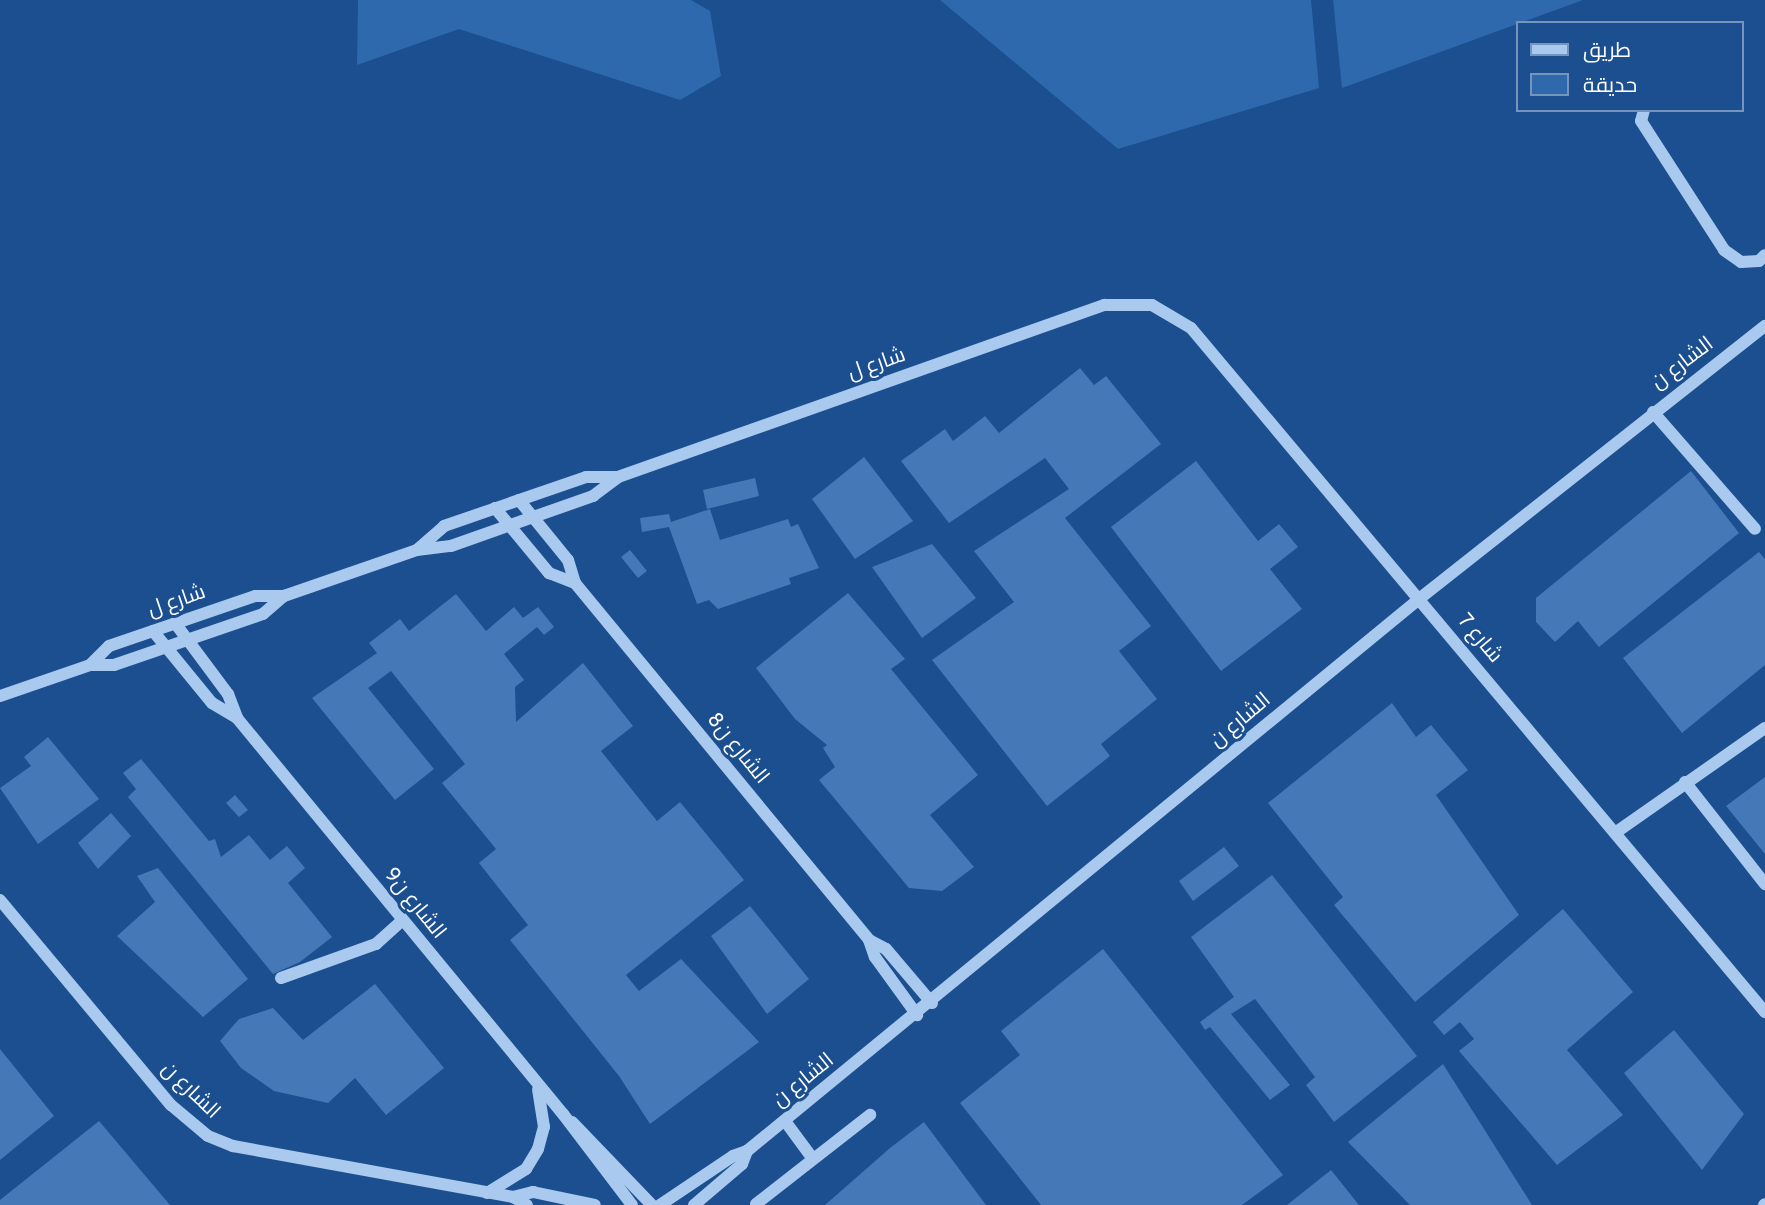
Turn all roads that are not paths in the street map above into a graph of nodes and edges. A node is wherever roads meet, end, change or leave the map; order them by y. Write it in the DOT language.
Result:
graph roads {
  1 [pos="1643,112"];
  2 [pos="1765,255"];
  3 [pos="1152,305"];
  4 [pos="1765,326"];
  5 [pos="1653,412"];
  6 [pos="618,477"];
  7 [pos="519,500"];
  8 [pos="495,508"];
  9 [pos="534,516"];
  10 [pos="509,526"];
  11 [pos="1755,529"];
  12 [pos="417,550"];
  13 [pos="575,583"];
  14 [pos="284,596"];
  15 [pos="1419,598"];
  16 [pos="175,623"];
  17 [pos="153,631"];
  18 [pos="188,640"];
  19 [pos="166,648"];
  20 [pos="90,665"];
  21 [pos="0,696"];
  22 [pos="237,718"];
  23 [pos="1765,728"];
  24 [pos="1685,782"];
  25 [pos="1615,833"];
  26 [pos="1765,884"];
  27 [pos="0,900"];
  28 [pos="403,920"];
  29 [pos="869,940"];
  30 [pos="281,978"];
  31 [pos="932,1003"];
  32 [pos="1765,1012"];
  33 [pos="917,1015"];
  34 [pos="535,1082"];
  35 [pos="563,1114"];
  36 [pos="870,1115"];
  37 [pos="785,1121"];
  38 [pos="747,1151"];
  39 [pos="813,1159"];
  40 [pos="486,1194"];
  41 [pos="513,1197"];
  42 [pos="756,1204"];
  43 [pos="527,1205"];
  44 [pos="595,1205"];
  45 [pos="632,1205"];
  46 [pos="652,1205"];
  47 [pos="660,1205"];
  48 [pos="694,1205"];
  1 -- 2 [label="street"];
  3 -- 6 [label="street, شارع ل"];
  3 -- 15 [label="street, شارع 7"];
  4 -- 5 [label="street, الشارع ن"];
  5 -- 11 [label="street"];
  5 -- 15 [label="street, الشارع ن"];
  6 -- 7 [label="street, شارع ل"];
  6 -- 9 [label="street, شارع ل"];
  7 -- 8 [label="street, شارع ل"];
  7 -- 9 [label="street, الشارع ن8"];
  8 -- 10 [label="street, الشارع ن8"];
  8 -- 12 [label="street, شارع ل"];
  9 -- 10 [label="street, شارع ل"];
  9 -- 13 [label="street, الشارع ن8"];
  10 -- 12 [label="street, شارع ل"];
  10 -- 13 [label="street, الشارع ن8"];
  12 -- 14 [label="street, شارع ل"];
  13 -- 29 [label="street, الشارع ن8"];
  14 -- 16 [label="street, شارع ل"];
  14 -- 18 [label="street, شارع ل"];
  15 -- 25 [label="street, شارع 7"];
  15 -- 31 [label="street, الشارع ن"];
  16 -- 17 [label="street, شارع ل"];
  16 -- 18 [label="street, الشارع ن9"];
  17 -- 19 [label="street, الشارع ن9"];
  17 -- 20 [label="street, شارع ل"];
  18 -- 19 [label="street, شارع ل"];
  18 -- 22 [label="street, الشارع ن9"];
  19 -- 20 [label="street, شارع ل"];
  19 -- 22 [label="street, الشارع ن9"];
  20 -- 21 [label="street, شارع ل"];
  22 -- 28 [label="street, الشارع ن9"];
  23 -- 24 [label="street"];
  24 -- 25 [label="street"];
  24 -- 26 [label="street"];
  25 -- 32 [label="street, شارع 7"];
  27 -- 40 [label="street, الشارع ن"];
  28 -- 30 [label="street"];
  28 -- 34 [label="street, الشارع ن9"];
  29 -- 31 [label="street, الشارع ن8"];
  29 -- 33 [label="street, الشارع ن8"];
  31 -- 33 [label="street, الشارع ن"];
  33 -- 37 [label="street, الشارع ن"];
  34 -- 35 [label="street, الشارع ن9"];
  34 -- 40 [label="street"];
  35 -- 45 [label="street, الشارع ن9"];
  35 -- 46 [label="street, الشارع ن9"];
  36 -- 39 [label="street"];
  37 -- 38 [label="street, الشارع ن"];
  37 -- 39 [label="street"];
  38 -- 47 [label="street, الشارع ن"];
  38 -- 48 [label="street, الشارع ن"];
  39 -- 42 [label="street"];
  40 -- 41 [label="street, الشارع ن"];
  41 -- 43 [label="street, الشارع ن"];
  41 -- 44 [label="street, الشارع ن"];
}
